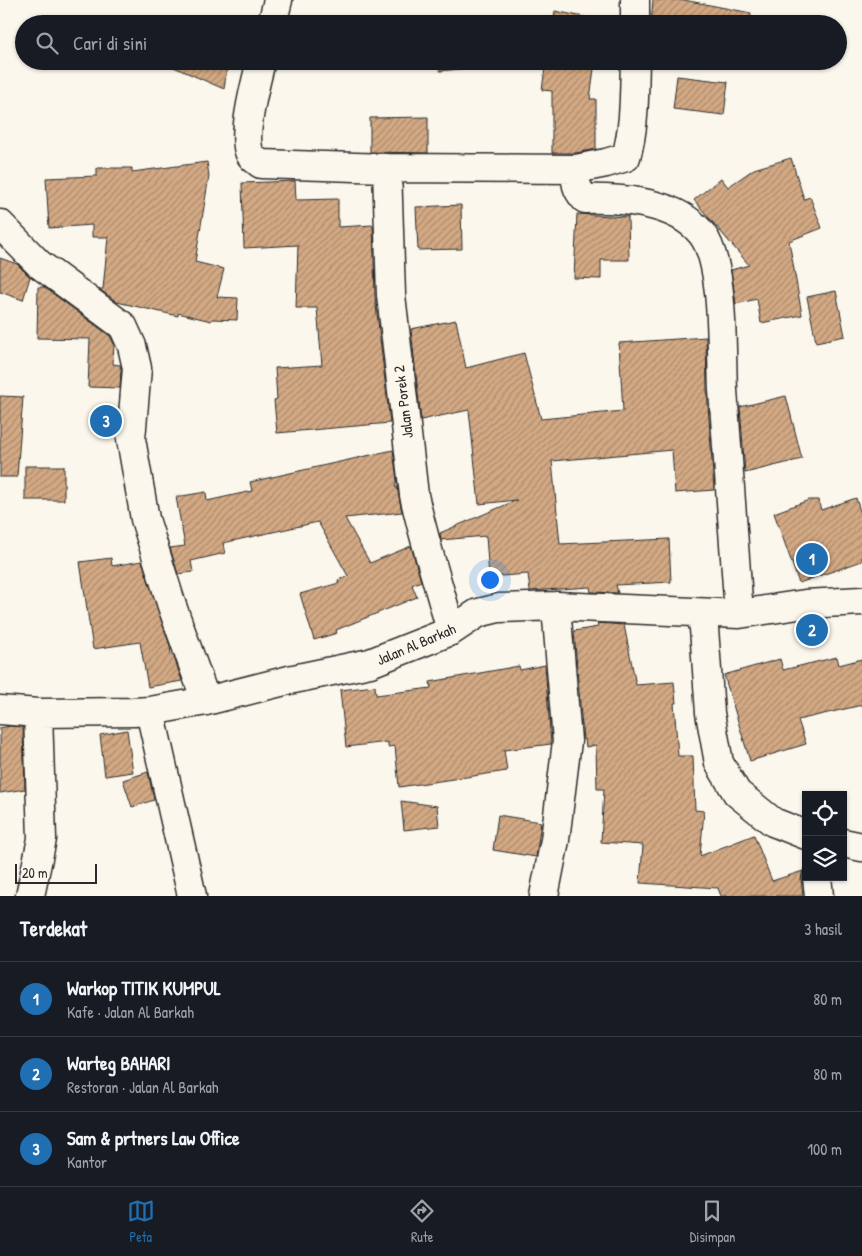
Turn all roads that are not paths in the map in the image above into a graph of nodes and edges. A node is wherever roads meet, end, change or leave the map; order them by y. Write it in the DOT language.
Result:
graph roads {
  1 [pos="278,0"];
  2 [pos="635,0"];
  3 [pos="274,15"];
  4 [pos="635,15"];
  5 [pos="259,70"];
  6 [pos="635,70"];
  7 [pos="387,168"];
  8 [pos="576,169"];
  9 [pos="0,224"];
  10 [pos="862,601"];
  11 [pos="556,606"];
  12 [pos="700,613"];
  13 [pos="739,614"];
  14 [pos="451,631"];
  15 [pos="206,701"];
  16 [pos="0,710"];
  17 [pos="150,711"];
  18 [pos="38,713"];
  19 [pos="802,833"];
  20 [pos="847,844"];
  21 [pos="862,847"];
  22 [pos="817,881"];
  23 [pos="30,896"];
  24 [pos="192,896"];
  25 [pos="544,896"];
  26 [pos="819,896"];
  1 -- 3 [label="street"];
  2 -- 4 [label="street"];
  5 -- 7 [label="street"];
  6 -- 8 [label="street"];
  7 -- 8 [label="street"];
  7 -- 14 [label="street, Jalan Porek 2"];
  8 -- 13 [label="street"];
  9 -- 15 [label="street"];
  10 -- 13 [label="street, Jalan Al Barkah"];
  11 -- 12 [label="street, Jalan Al Barkah"];
  11 -- 14 [label="street, Jalan Al Barkah"];
  11 -- 25 [label="street"];
  12 -- 13 [label="street, Jalan Al Barkah"];
  12 -- 19 [label="street"];
  14 -- 15 [label="street, Jalan Al Barkah"];
  15 -- 17 [label="street, Jalan Al Barkah"];
  16 -- 18 [label="street, Jalan Al Barkah"];
  17 -- 18 [label="street, Jalan Al Barkah"];
  17 -- 24 [label="street"];
  18 -- 23 [label="street"];
  20 -- 21 [label="street"];
  22 -- 26 [label="street"];
}
